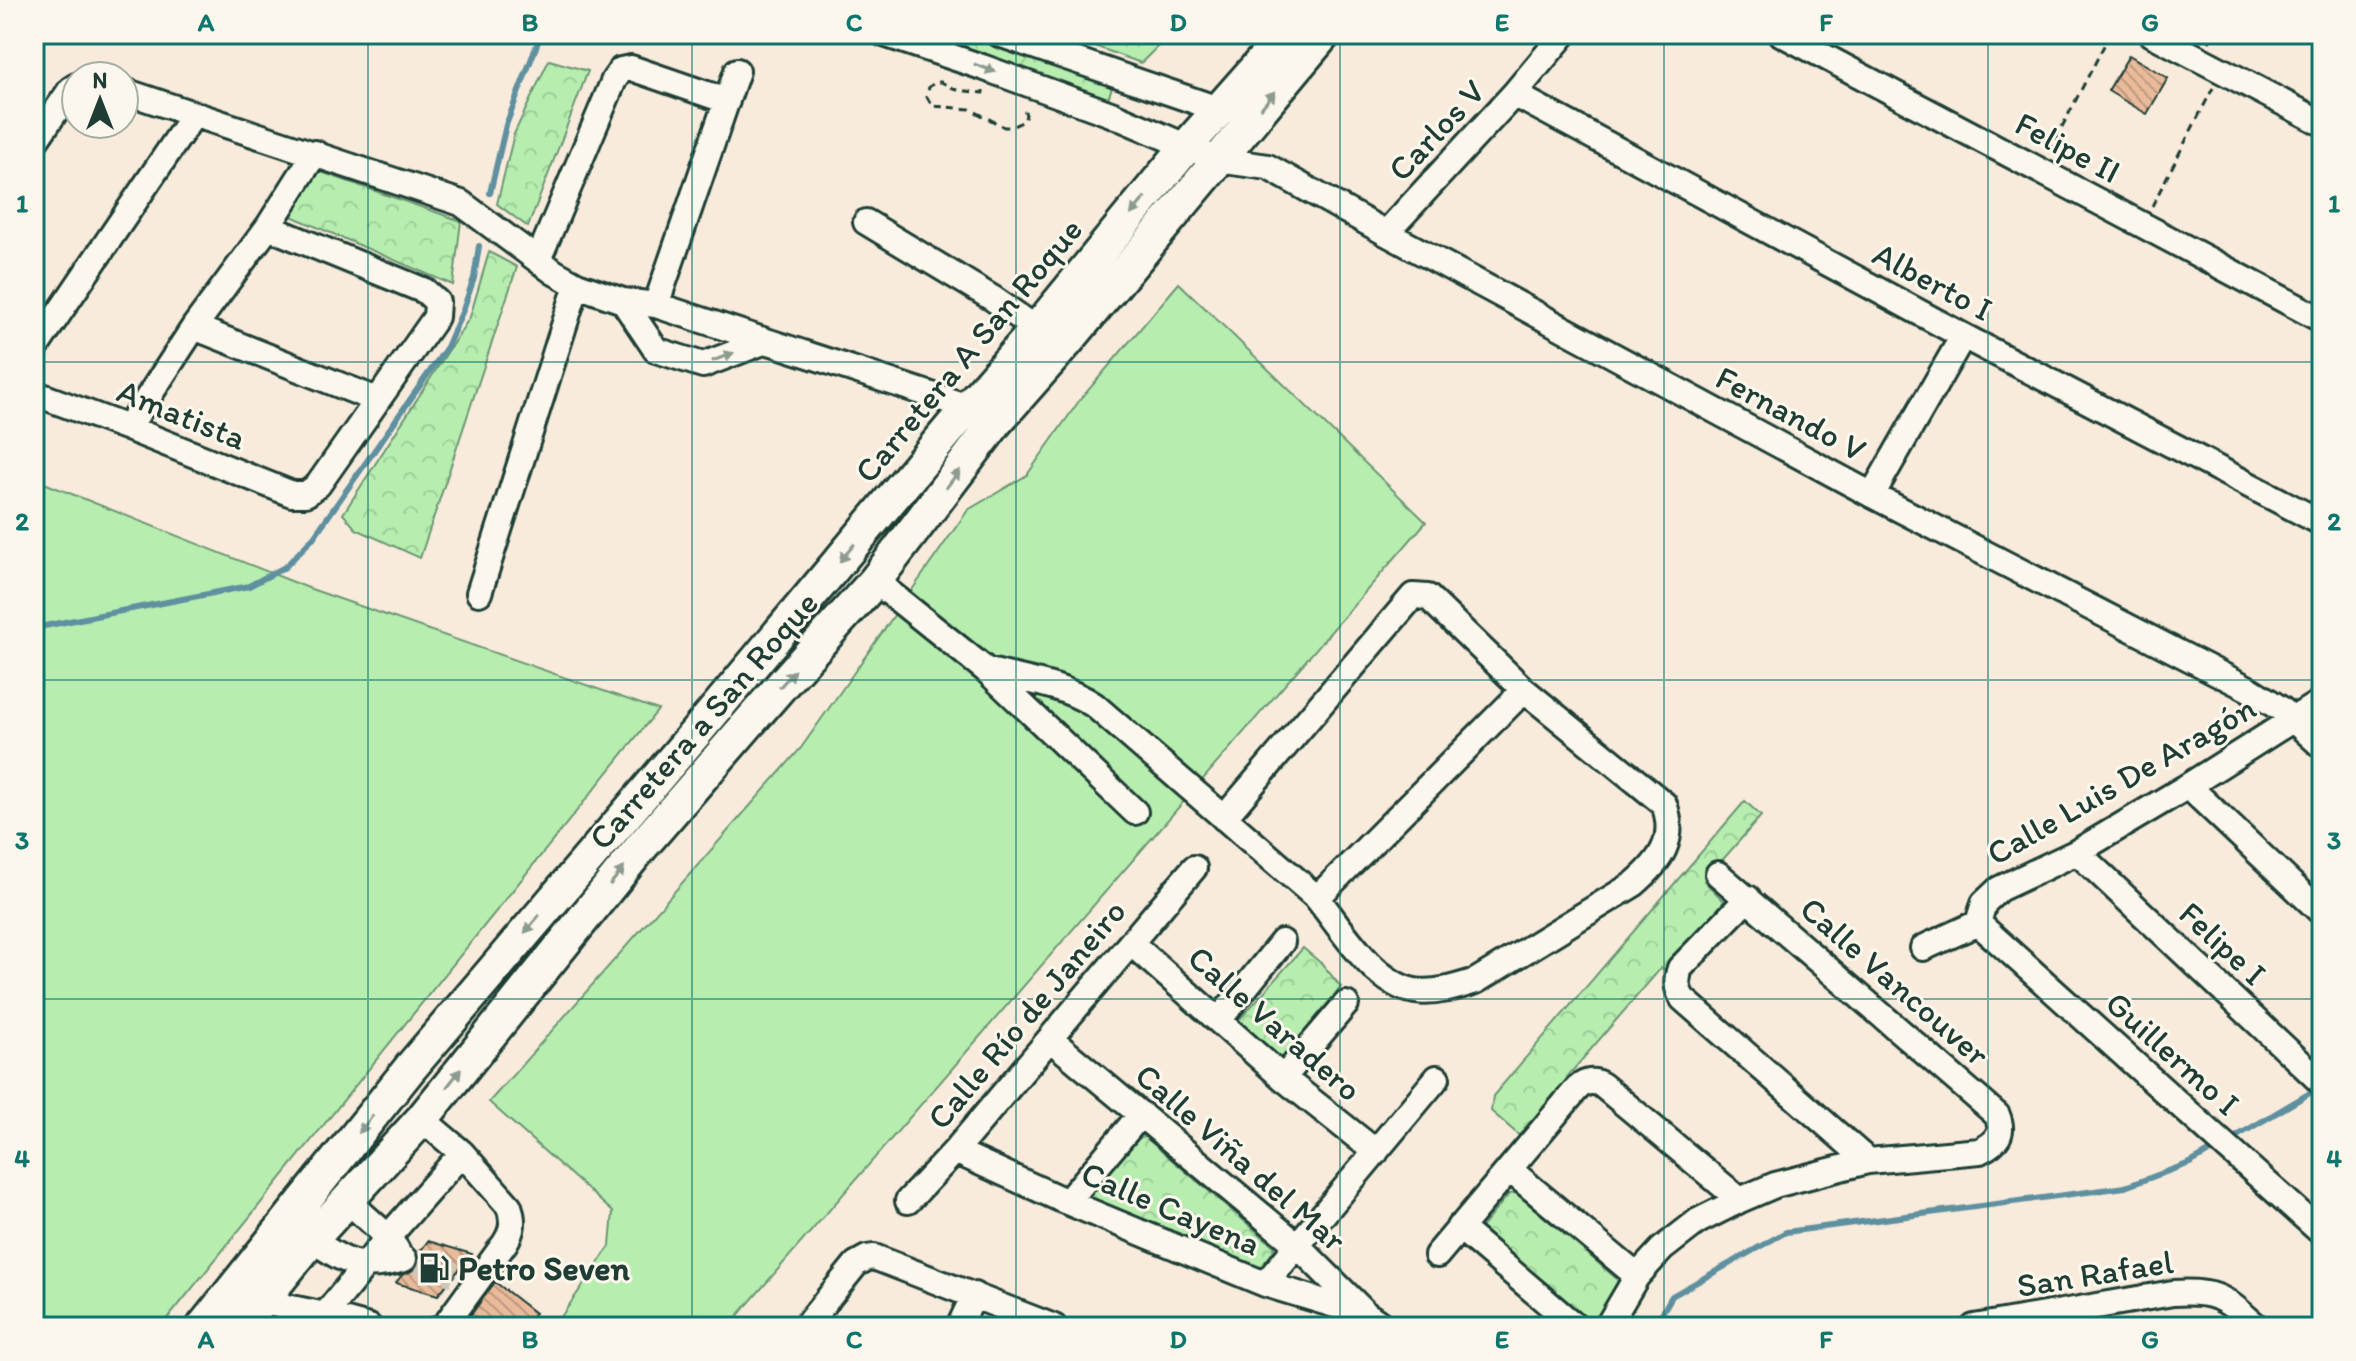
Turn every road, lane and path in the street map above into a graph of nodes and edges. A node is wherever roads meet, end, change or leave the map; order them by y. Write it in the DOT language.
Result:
graph roads {
  1 [pos="884,34"];
  2 [pos="999,34"];
  3 [pos="1286,34"];
  4 [pos="1324,34"];
  5 [pos="1564,34"];
  6 [pos="1782,34"];
  7 [pos="2110,34"];
  8 [pos="2152,34"];
  9 [pos="982,67"];
  10 [pos="737,71"];
  11 [pos="2214,87"];
  12 [pos="983,93"];
  13 [pos="1170,93"];
  14 [pos="990,94"];
  15 [pos="1514,94"];
  16 [pos="140,96"];
  17 [pos="727,101"];
  18 [pos="1021,102"];
  19 [pos="60,105"];
  20 [pos="1218,109"];
  21 [pos="194,114"];
  22 [pos="2322,123"];
  23 [pos="1153,131"];
  24 [pos="34,143"];
  25 [pos="1187,146"];
  26 [pos="315,153"];
  27 [pos="2046,157"];
  28 [pos="1218,160"];
  29 [pos="2150,210"];
  30 [pos="866,222"];
  31 [pos="268,227"];
  32 [pos="1386,233"];
  33 [pos="538,260"];
  34 [pos="577,285"];
  35 [pos="623,301"];
  36 [pos="656,305"];
  37 [pos="2322,320"];
  38 [pos="194,327"];
  39 [pos="1037,329"];
  40 [pos="1963,336"];
  41 [pos="766,341"];
  42 [pos="34,350"];
  43 [pos="34,393"];
  44 [pos="377,400"];
  45 [pos="968,407"];
  46 [pos="128,428"];
  47 [pos="897,493"];
  48 [pos="1872,495"];
  49 [pos="2322,523"];
  50 [pos="875,581"];
  51 [pos="479,593"];
  52 [pos="792,618"];
  53 [pos="986,670"];
  54 [pos="1524,690"];
  55 [pos="2322,701"];
  56 [pos="710,716"];
  57 [pos="2293,719"];
  58 [pos="2322,746"];
  59 [pos="2188,786"];
  60 [pos="1135,812"];
  61 [pos="1224,818"];
  62 [pos="2077,852"];
  63 [pos="1194,868"];
  64 [pos="1718,874"];
  65 [pos="1317,898"];
  66 [pos="1748,898"];
  67 [pos="2322,913"];
  68 [pos="1978,923"];
  69 [pos="1282,942"];
  70 [pos="1131,943"];
  71 [pos="1923,948"];
  72 [pos="1346,1004"];
  73 [pos="1219,1020"];
  74 [pos="1050,1039"];
  75 [pos="1283,1078"];
  76 [pos="1437,1078"];
  77 [pos="2322,1083"];
  78 [pos="1141,1114"];
  79 [pos="422,1119"];
  80 [pos="955,1151"];
  81 [pos="1376,1152"];
  82 [pos="462,1153"];
  83 [pos="1868,1161"];
  84 [pos="1510,1170"];
  85 [pos="1740,1200"];
  86 [pos="348,1201"];
  87 [pos="908,1201"];
  88 [pos="1067,1202"];
  89 [pos="1459,1227"];
  90 [pos="2322,1233"];
  91 [pos="388,1237"];
  92 [pos="312,1239"];
  93 [pos="1297,1245"];
  94 [pos="1437,1255"];
  95 [pos="366,1265"];
  96 [pos="1637,1276"];
  97 [pos="1265,1284"];
  98 [pos="974,1295"];
  99 [pos="2083,1309"];
  100 [pos="325,1315"];
  101 [pos="249,1319"];
  102 [pos="1376,1321"];
  103 [pos="203,1327"];
  104 [pos="369,1327"];
  105 [pos="441,1327"];
  106 [pos="805,1327"];
  107 [pos="959,1327"];
  108 [pos="1054,1327"];
  109 [pos="1576,1327"];
  110 [pos="1607,1327"];
  111 [pos="1974,1327"];
  112 [pos="2103,1327"];
  113 [pos="2257,1327"];
  1 -- 9 [label="street, Fernando V"];
  2 -- 13 [label="street"];
  3 -- 20 [label="main road, Carretera A San Roque"];
  28 -- 4 [label="main road, one-way"];
  5 -- 15 [label="street, Carlos V"];
  6 -- 37 [label="street, Felipe II"];
  7 -- 27 [label="path"];
  8 -- 22 [label="street"];
  9 -- 12 [label="path"];
  9 -- 23 [label="street, Fernando V, one-way"];
  10 -- 17 [label="street"];
  11 -- 29 [label="path"];
  12 -- 14 [label="path"];
  12 -- 18 [label="path"];
  13 -- 20 [label="street"];
  13 -- 23 [label="street"];
  15 -- 32 [label="street, Carlos V"];
  15 -- 40 [label="street, Alberto I"];
  16 -- 21 [label="street"];
  17 -- 33 [label="street"];
  17 -- 36 [label="street"];
  19 -- 24 [label="street"];
  20 -- 25 [label="main road, Carretera A San Roque"];
  21 -- 26 [label="street"];
  21 -- 42 [label="street"];
  23 -- 25 [label="street, Fernando V"];
  25 -- 28 [label="street, Fernando V"];
  25 -- 39 [label="main road, Carretera A San Roque, one-way"];
  26 -- 31 [label="street"];
  26 -- 33 [label="street"];
  28 -- 32 [label="street, Fernando V"];
  50 -- 28 [label="main road, Carretera a San Roque, one-way"];
  30 -- 39 [label="street"];
  31 -- 38 [label="street"];
  31 -- 44 [label="street"];
  32 -- 48 [label="street, Fernando V"];
  33 -- 34 [label="street"];
  34 -- 35 [label="street"];
  34 -- 51 [label="street"];
  35 -- 36 [label="street"];
  35 -- 41 [label="street, one-way"];
  36 -- 41 [label="street"];
  38 -- 44 [label="street"];
  38 -- 46 [label="street"];
  39 -- 45 [label="main road, Carretera A San Roque"];
  40 -- 48 [label="street"];
  40 -- 49 [label="street, Alberto I"];
  41 -- 45 [label="street"];
  43 -- 46 [label="street, Amatista"];
  44 -- 46 [label="street, Amatista"];
  45 -- 47 [label="main road, Carretera A San Roque"];
  47 -- 50 [label="main road"];
  47 -- 52 [label="main road, Carretera A San Roque, one-way"];
  48 -- 57 [label="street, Fernando V"];
  50 -- 52 [label="main road"];
  50 -- 53 [label="street"];
  79 -- 50 [label="main road, Carretera a San Roque, one-way"];
  52 -- 56 [label="main road, Carretera A San Roque"];
  53 -- 60 [label="street"];
  53 -- 61 [label="street"];
  54 -- 61 [label="street"];
  54 -- 65 [label="street"];
  54 -- 65 [label="street"];
  55 -- 57 [label="street, Calle Luis De Aragón"];
  56 -- 103 [label="main road, Carretera a San Roque, one-way"];
  57 -- 58 [label="street, Fernando V"];
  57 -- 59 [label="street, Calle Luis De Aragón"];
  59 -- 62 [label="street, Calle Luis De Aragón"];
  59 -- 67 [label="street"];
  61 -- 65 [label="street"];
  62 -- 68 [label="street, Calle Luis De Aragón"];
  62 -- 77 [label="street, Felipe I"];
  63 -- 70 [label="street, Calle Río de Janeiro"];
  64 -- 66 [label="street, Calle Vancouver"];
  66 -- 83 [label="street"];
  66 -- 83 [label="street, Calle Vancouver"];
  68 -- 71 [label="street"];
  68 -- 90 [label="street, Guillermo I"];
  69 -- 73 [label="street"];
  70 -- 73 [label="street, Calle Varadero"];
  70 -- 74 [label="street, Calle Río de Janeiro"];
  72 -- 75 [label="street"];
  73 -- 75 [label="street, Calle Varadero"];
  74 -- 78 [label="street, Calle Viña del Mar"];
  74 -- 80 [label="street, Calle Río de Janeiro"];
  75 -- 81 [label="street, Calle Varadero"];
  76 -- 81 [label="street"];
  78 -- 88 [label="street"];
  78 -- 93 [label="street, Calle Viña del Mar"];
  79 -- 82 [label="street"];
  79 -- 86 [label="main road, Carretera a San Roque"];
  80 -- 87 [label="street, Calle Río de Janeiro"];
  80 -- 88 [label="street, Calle Cayena"];
  81 -- 93 [label="street"];
  82 -- 91 [label="street"];
  82 -- 105 [label="street"];
  83 -- 85 [label="street"];
  84 -- 85 [label="street"];
  84 -- 89 [label="street"];
  84 -- 96 [label="street"];
  85 -- 96 [label="street"];
  86 -- 91 [label="street"];
  86 -- 92 [label="main road, Carretera a San Roque"];
  88 -- 97 [label="street, Calle Cayena"];
  89 -- 94 [label="street"];
  89 -- 109 [label="street"];
  91 -- 95 [label="street"];
  91 -- 95 [label="street"];
  92 -- 95 [label="street"];
  92 -- 101 [label="main road, Carretera a San Roque"];
  93 -- 97 [label="street"];
  93 -- 102 [label="street, Calle Viña del Mar"];
  95 -- 100 [label="street"];
  96 -- 110 [label="street"];
  97 -- 102 [label="street, Calle Cayena"];
  98 -- 106 [label="street"];
  98 -- 107 [label="street"];
  98 -- 108 [label="street"];
  99 -- 111 [label="street, San Rafael"];
  99 -- 112 [label="street"];
  99 -- 113 [label="street, San Rafael"];
  100 -- 101 [label="street"];
  100 -- 104 [label="street"];
}
